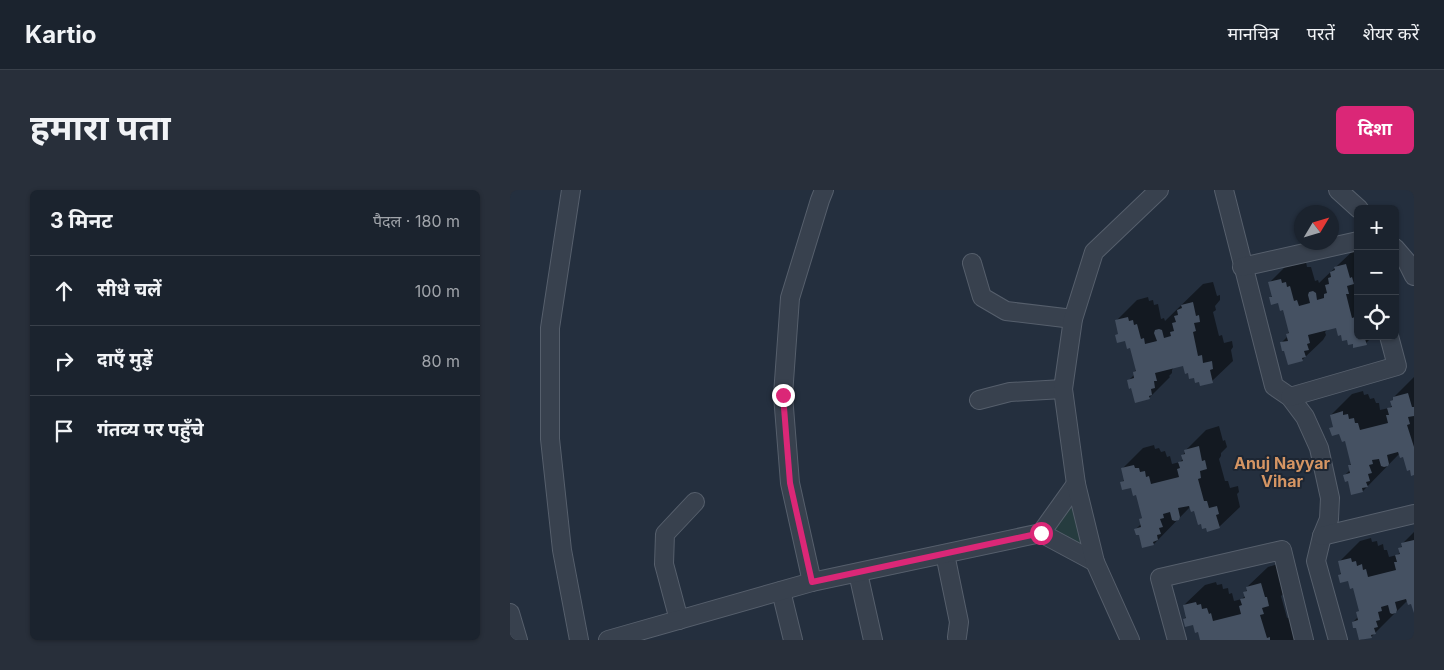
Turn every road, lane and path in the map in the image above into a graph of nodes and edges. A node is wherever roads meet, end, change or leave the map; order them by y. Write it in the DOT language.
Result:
graph roads {
  1 [pos="571,190"];
  2 [pos="824,190"];
  3 [pos="1159,190"];
  4 [pos="1224,190"];
  5 [pos="1338,190"];
  6 [pos="1355,205"];
  7 [pos="1354,242"];
  8 [pos="972,263"];
  9 [pos="1242,267"];
  10 [pos="1073,318"];
  11 [pos="1390,340"];
  12 [pos="1063,389"];
  13 [pos="1290,397"];
  14 [pos="978,400"];
  15 [pos="1076,484"];
  16 [pos="696,502"];
  17 [pos="1414,514"];
  18 [pos="1041,533"];
  19 [pos="1322,536"];
  20 [pos="945,554"];
  21 [pos="1095,562"];
  22 [pos="858,573"];
  23 [pos="812,582"];
  24 [pos="781,591"];
  25 [pos="510,613"];
  26 [pos="679,620"];
  27 [pos="957,637"];
  28 [pos="518,640"];
  29 [pos="580,640"];
  30 [pos="608,640"];
  31 [pos="793,640"];
  32 [pos="873,640"];
  33 [pos="1130,640"];
  34 [pos="1177,640"];
  35 [pos="1304,640"];
  36 [pos="1338,640"];
  1 -- 29 [label="street"];
  2 -- 23 [label="street"];
  3 -- 10 [label="street"];
  4 -- 9 [label="street"];
  5 -- 6 [label="street"];
  7 -- 9 [label="street"];
  8 -- 10 [label="street"];
  9 -- 13 [label="street"];
  10 -- 12 [label="street"];
  11 -- 13 [label="street"];
  12 -- 14 [label="street"];
  12 -- 15 [label="street"];
  13 -- 19 [label="street"];
  15 -- 18 [label="street"];
  15 -- 21 [label="street"];
  16 -- 26 [label="street"];
  17 -- 19 [label="street"];
  18 -- 20 [label="street"];
  18 -- 21 [label="street"];
  19 -- 36 [label="street"];
  20 -- 22 [label="street"];
  20 -- 27 [label="street"];
  21 -- 33 [label="street"];
  22 -- 23 [label="street"];
  22 -- 32 [label="street"];
  23 -- 24 [label="street"];
  24 -- 26 [label="street"];
  24 -- 31 [label="street"];
  25 -- 28 [label="street"];
  26 -- 30 [label="street"];
  34 -- 35 [label="street"];
}
